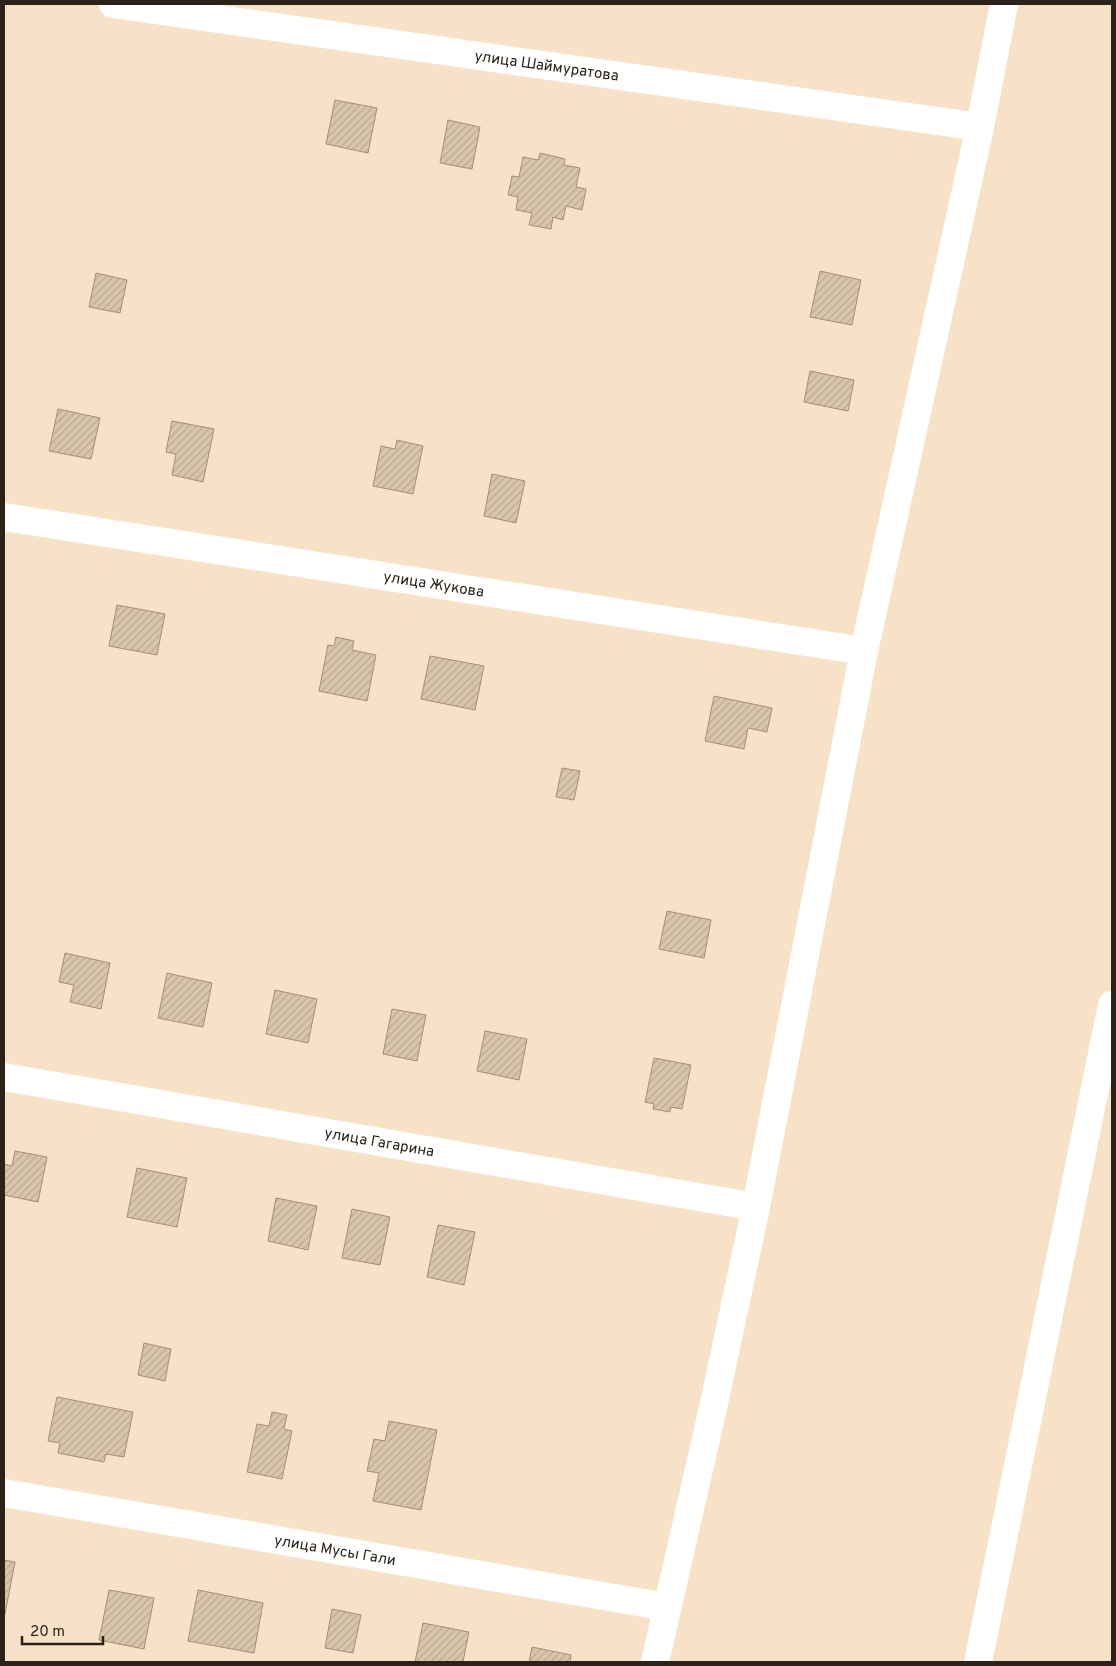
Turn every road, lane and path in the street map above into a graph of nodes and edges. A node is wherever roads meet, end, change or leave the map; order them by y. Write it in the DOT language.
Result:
graph roads {
  1 [pos="113,4"];
  2 [pos="1004,4"];
  3 [pos="980,126"];
  4 [pos="4,517"];
  5 [pos="864,650"];
  6 [pos="1112,1005"];
  7 [pos="4,1077"];
  8 [pos="756,1206"];
  9 [pos="4,1493"];
  10 [pos="667,1607"];
  11 [pos="655,1662"];
  12 [pos="978,1662"];
  1 -- 3 [label="street, улица Шаймуратова"];
  2 -- 3 [label="street"];
  3 -- 5 [label="street"];
  4 -- 5 [label="street, улица Жукова"];
  5 -- 8 [label="street"];
  6 -- 12 [label="street"];
  7 -- 8 [label="street, улица Гагарина"];
  8 -- 10 [label="street"];
  9 -- 10 [label="street, улица Мусы Гали"];
  10 -- 11 [label="street"];
}
